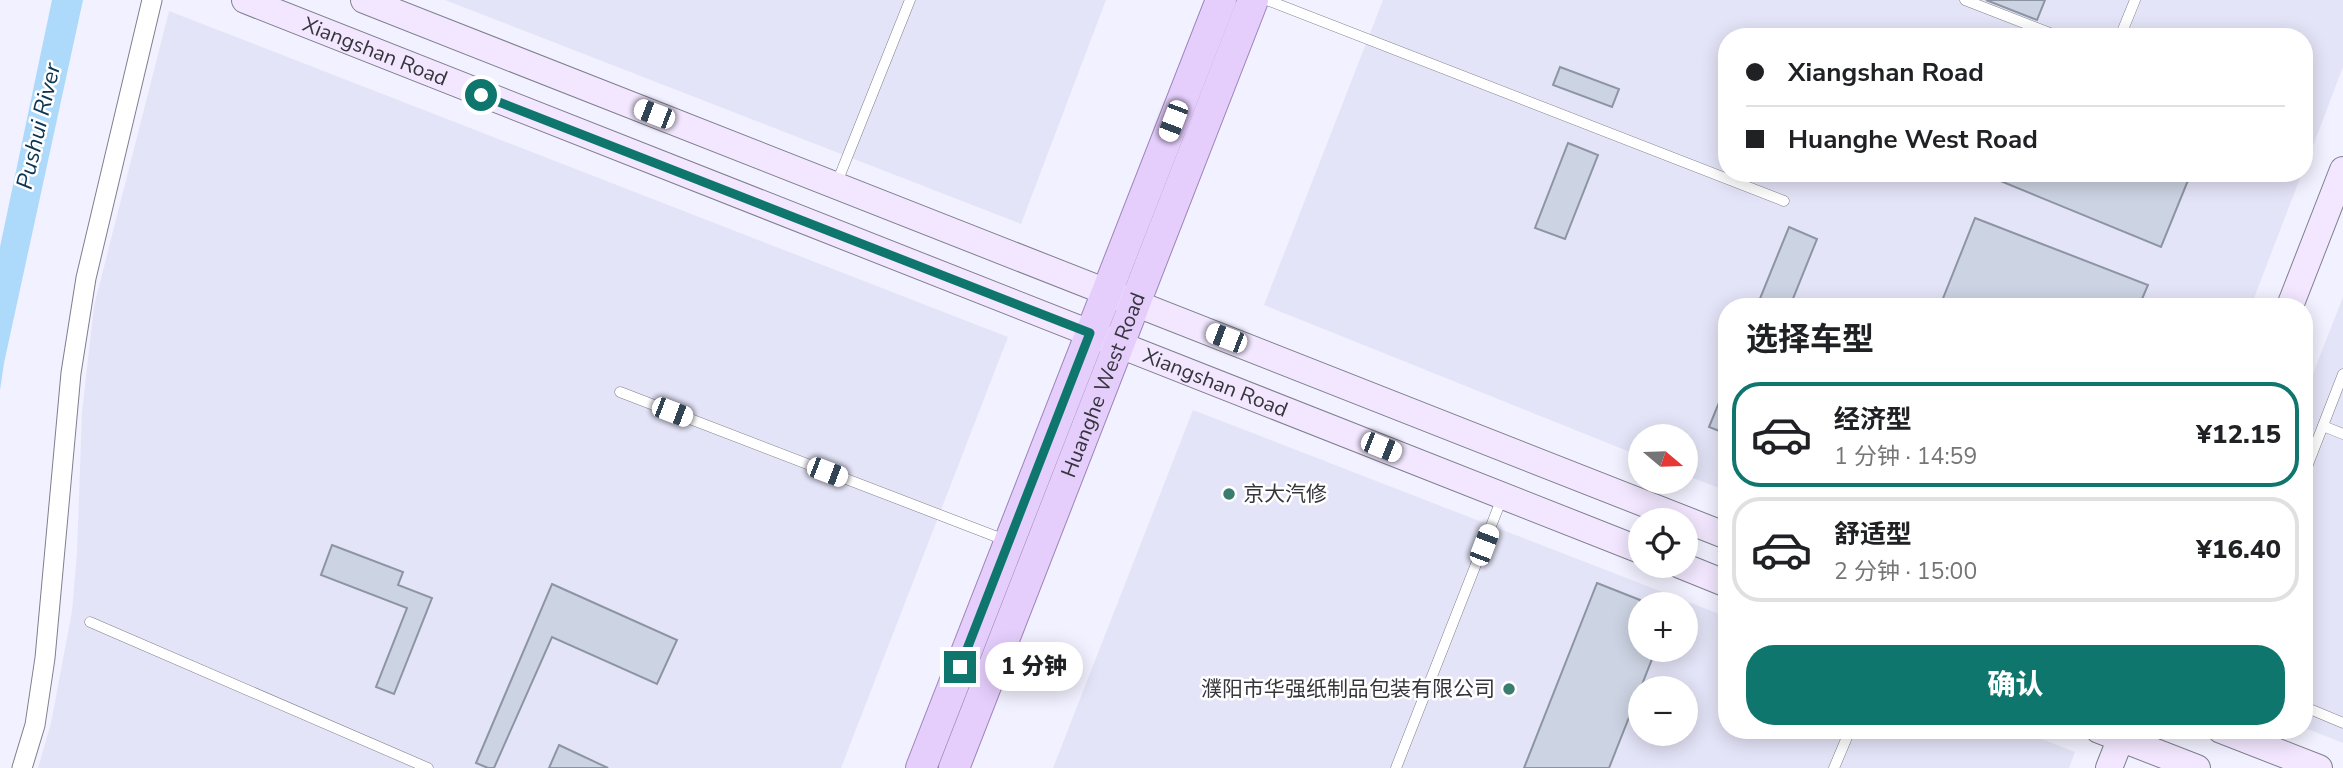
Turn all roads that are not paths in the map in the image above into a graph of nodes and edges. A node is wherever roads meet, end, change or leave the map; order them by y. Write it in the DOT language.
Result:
graph roads {
  1 [pos="152,0"];
  2 [pos="245,0"];
  3 [pos="364,0"];
  4 [pos="910,0"];
  5 [pos="1221,0"];
  6 [pos="1254,0"];
  7 [pos="1267,0"];
  8 [pos="1965,0"];
  9 [pos="2135,0"];
  10 [pos="2037,28"];
  11 [pos="2124,28"];
  12 [pos="2343,170"];
  13 [pos="1718,175"];
  14 [pos="1735,182"];
  15 [pos="836,186"];
  16 [pos="1784,201"];
  17 [pos="1107,291"];
  18 [pos="2293,298"];
  19 [pos="1135,302"];
  20 [pos="1090,333"];
  21 [pos="1118,344"];
  22 [pos="2343,374"];
  23 [pos="620,392"];
  24 [pos="2323,426"];
  25 [pos="2343,434"];
  26 [pos="2313,452"];
  27 [pos="1531,459"];
  28 [pos="1509,498"];
  29 [pos="1718,532"];
  30 [pos="1009,541"];
  31 [pos="1628,545"];
  32 [pos="1698,573"];
  33 [pos="1718,580"];
  34 [pos="90,622"];
  35 [pos="2313,710"];
  36 [pos="2343,723"];
  37 [pos="1846,739"];
  38 [pos="2114,739"];
  39 [pos="2129,739"];
  40 [pos="2244,739"];
  41 [pos="22,768"];
  42 [pos="428,768"];
  43 [pos="921,768"];
  44 [pos="954,768"];
  45 [pos="1396,768"];
  46 [pos="1834,768"];
  47 [pos="2109,768"];
  48 [pos="2197,768"];
  49 [pos="2319,768"];
  1 -- 41 [label="street"];
  2 -- 20 [label="street, Xiangshan Road"];
  3 -- 15 [label="street, Xiangshan Road"];
  4 -- 15 [label="lane"];
  5 -- 17 [label="main road, Huanghe West Road"];
  6 -- 19 [label="main road, Huanghe West Road"];
  7 -- 13 [label="lane"];
  8 -- 10 [label="lane"];
  9 -- 11 [label="lane"];
  12 -- 18 [label="street"];
  14 -- 16 [label="lane"];
  15 -- 17 [label="street, Xiangshan Road"];
  17 -- 19 [label="street, Xiangshan Road"];
  17 -- 20 [label="main road, Huanghe West Road"];
  19 -- 21 [label="main road, Huanghe West Road"];
  19 -- 27 [label="street, Xiangshan Road"];
  20 -- 21 [label="street, Xiangshan Road"];
  20 -- 30 [label="main road, Huanghe West Road"];
  21 -- 28 [label="street, Xiangshan Road"];
  21 -- 44 [label="main road, Huanghe West Road"];
  22 -- 24 [label="lane"];
  23 -- 30 [label="lane"];
  24 -- 25 [label="lane"];
  24 -- 26 [label="lane"];
  27 -- 28 [label="street"];
  27 -- 29 [label="street, Xiangshan Road"];
  28 -- 31 [label="street, Xiangshan Road"];
  28 -- 45 [label="lane"];
  30 -- 43 [label="main road, Huanghe West Road"];
  32 -- 33 [label="street"];
  34 -- 42 [label="lane"];
  35 -- 36 [label="lane"];
  37 -- 46 [label="lane"];
  38 -- 47 [label="street"];
  39 -- 48 [label="street"];
  40 -- 49 [label="street"];
}
